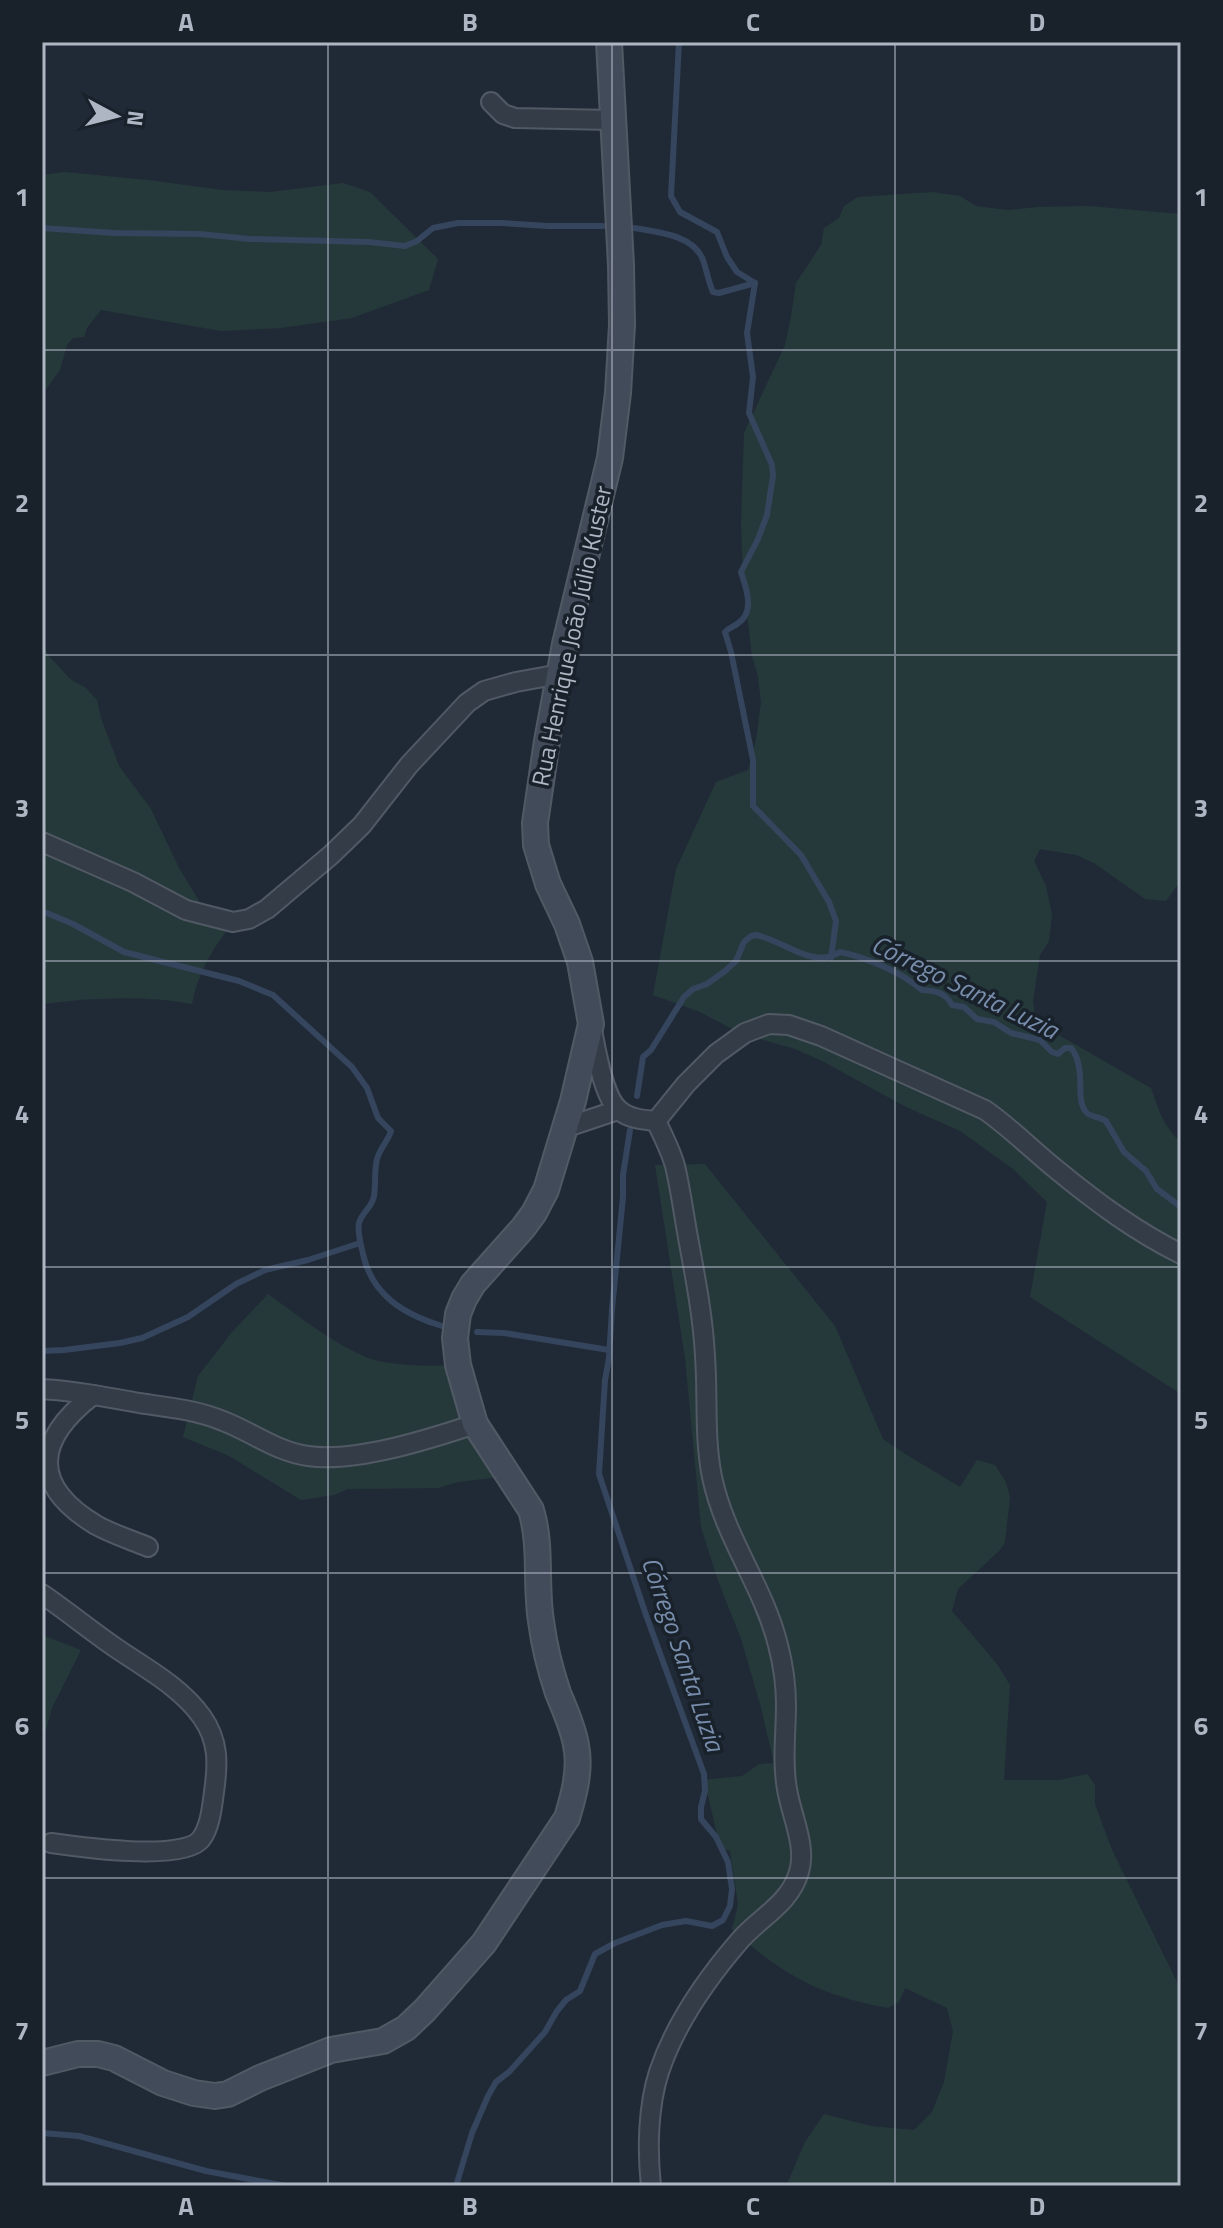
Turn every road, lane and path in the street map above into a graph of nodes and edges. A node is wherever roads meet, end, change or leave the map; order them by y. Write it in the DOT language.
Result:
graph roads {
  1 [pos="609,42"];
  2 [pos="491,102"];
  3 [pos="612,120"];
  4 [pos="560,674"];
  5 [pos="42,842"];
  6 [pos="591,1024"];
  7 [pos="618,1110"];
  8 [pos="656,1121"];
  9 [pos="564,1128"];
  10 [pos="1181,1254"];
  11 [pos="42,1389"];
  12 [pos="93,1395"];
  13 [pos="475,1424"];
  14 [pos="148,1547"];
  15 [pos="42,1594"];
  16 [pos="51,1843"];
  17 [pos="42,2063"];
  18 [pos="651,2186"];
  1 -- 3 [label="street, Rua Henrique João Júlio Kuster"];
  2 -- 3 [label="street"];
  3 -- 4 [label="street, Rua Henrique João Júlio Kuster"];
  4 -- 5 [label="street"];
  4 -- 6 [label="street, Rua Henrique João Júlio Kuster"];
  6 -- 7 [label="street"];
  6 -- 9 [label="street, Rua Henrique João Júlio Kuster"];
  7 -- 8 [label="street"];
  7 -- 9 [label="street"];
  8 -- 10 [label="street"];
  8 -- 18 [label="street"];
  9 -- 13 [label="street, Rua Henrique João Júlio Kuster"];
  11 -- 12 [label="street"];
  12 -- 13 [label="street"];
  12 -- 14 [label="street"];
  13 -- 17 [label="street, Rua Henrique João Júlio Kuster"];
  15 -- 16 [label="street"];
}
